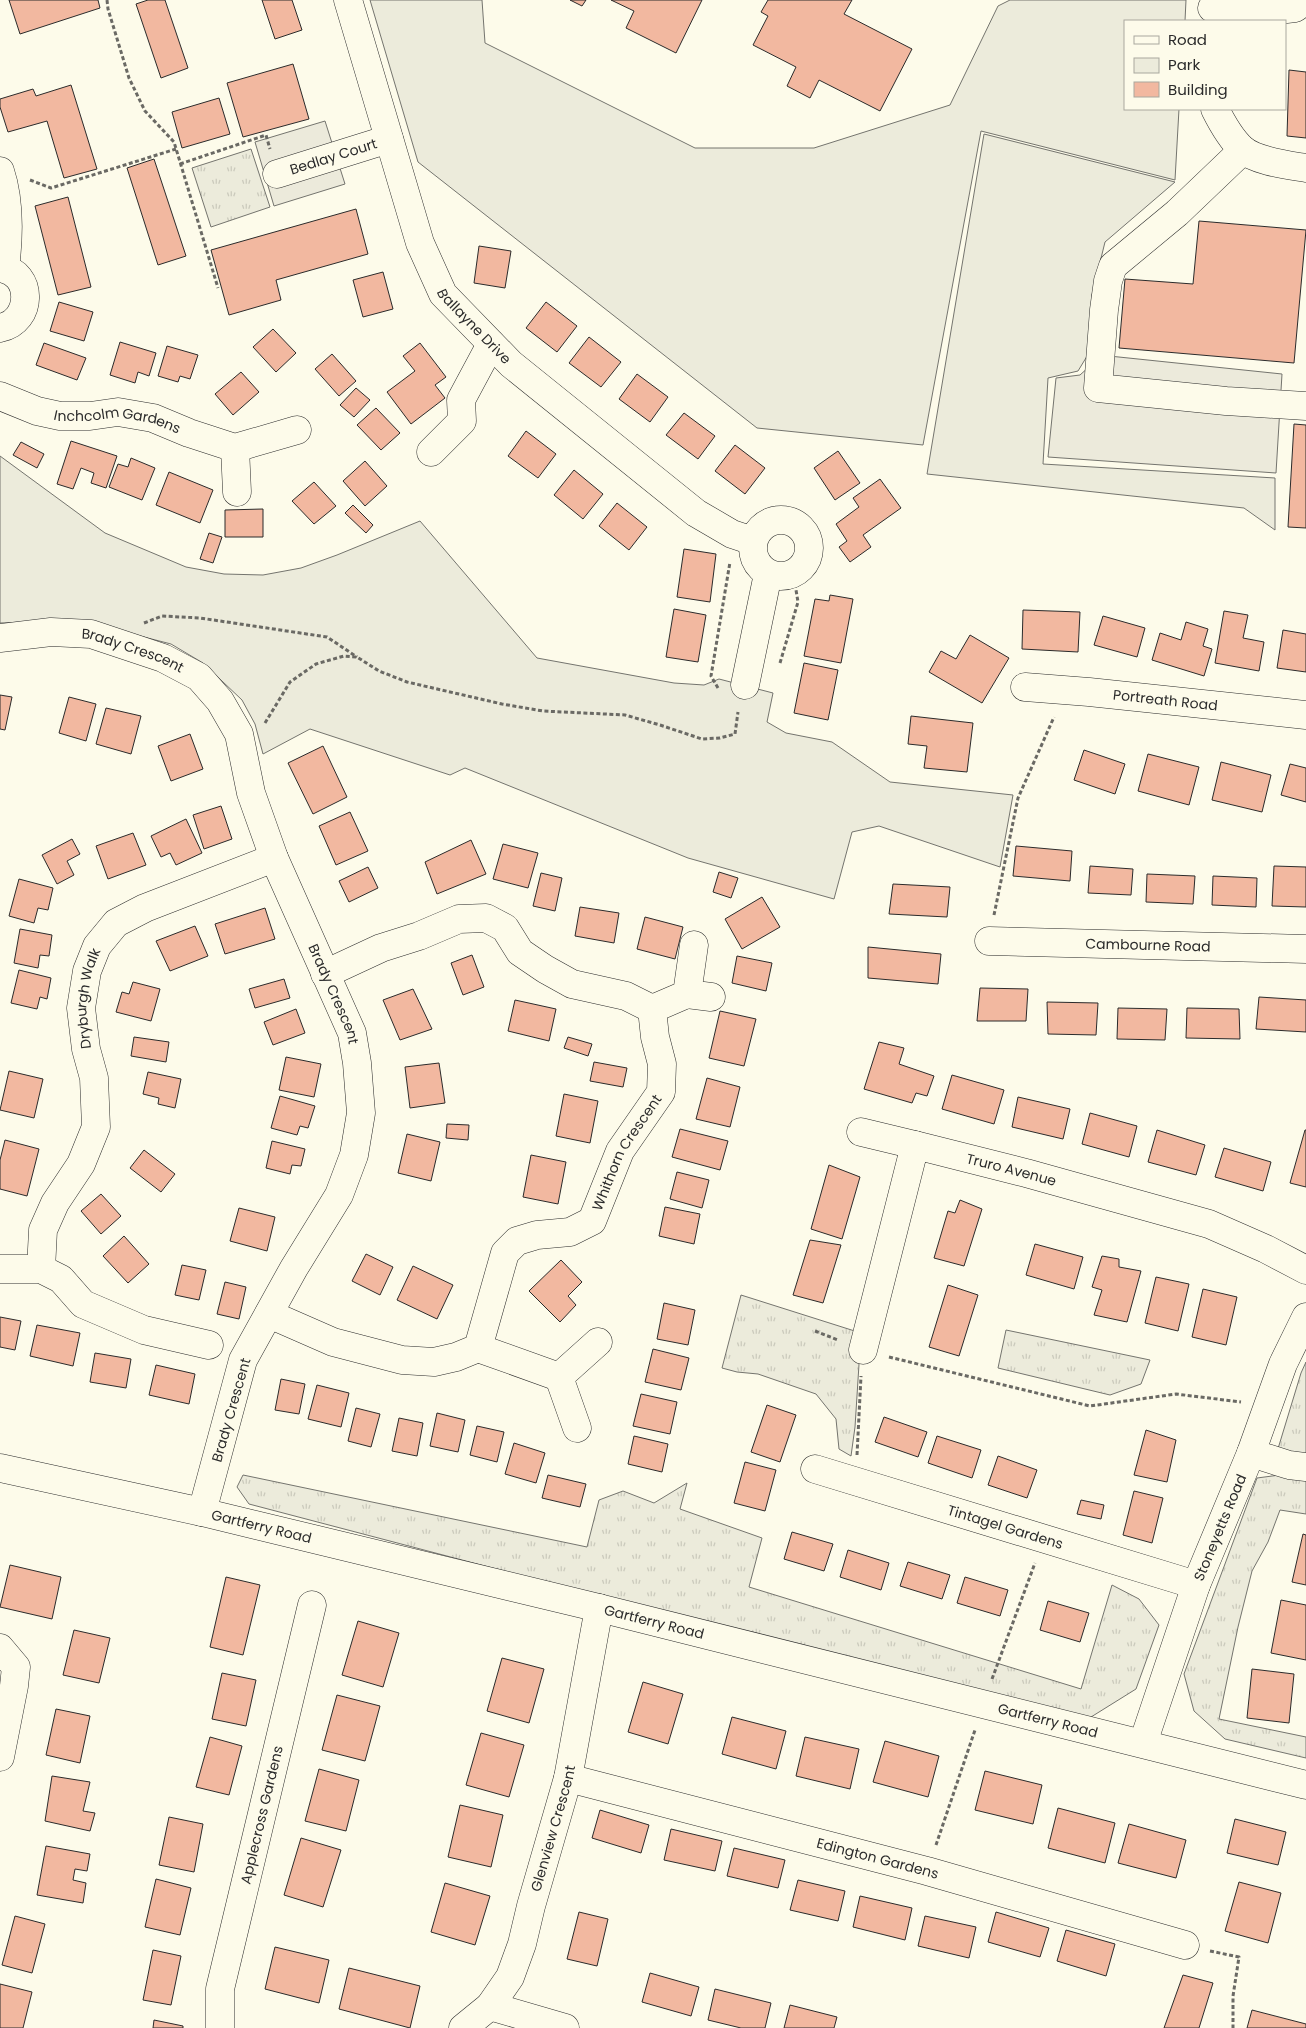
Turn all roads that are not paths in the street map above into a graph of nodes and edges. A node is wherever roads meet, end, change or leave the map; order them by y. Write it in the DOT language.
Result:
graph roads {
  1 [pos="348,0"];
  2 [pos="1306,0"];
  3 [pos="1211,10"];
  4 [pos="1216,110"];
  5 [pos="389,139"];
  6 [pos="1242,150"];
  7 [pos="1306,168"];
  8 [pos="277,174"];
  9 [pos="11,178"];
  10 [pos="2,268"];
  11 [pos="0,328"];
  12 [pos="491,344"];
  13 [pos="0,396"];
  14 [pos="1306,406"];
  15 [pos="297,430"];
  16 [pos="235,448"];
  17 [pos="431,452"];
  18 [pos="238,492"];
  19 [pos="743,537"];
  20 [pos="768,574"];
  21 [pos="0,638"];
  22 [pos="1025,687"];
  23 [pos="735,695"];
  24 [pos="1306,715"];
  25 [pos="274,858"];
  26 [pos="989,941"];
  27 [pos="694,945"];
  28 [pos="1306,950"];
  29 [pos="325,974"];
  30 [pos="652,1009"];
  31 [pos="860,1132"];
  32 [pos="916,1145"];
  33 [pos="0,1269"];
  34 [pos="41,1269"];
  35 [pos="1306,1270"];
  36 [pos="269,1314"];
  37 [pos="1306,1317"];
  38 [pos="598,1342"];
  39 [pos="209,1345"];
  40 [pos="478,1348"];
  41 [pos="863,1350"];
  42 [pos="560,1377"];
  43 [pos="577,1428"];
  44 [pos="1251,1453"];
  45 [pos="1306,1467"];
  46 [pos="0,1468"];
  47 [pos="815,1469"];
  48 [pos="202,1512"];
  49 [pos="1196,1585"];
  50 [pos="312,1605"];
  51 [pos="599,1608"];
  52 [pos="0,1648"];
  53 [pos="1143,1743"];
  54 [pos="0,1756"];
  55 [pos="568,1778"];
  56 [pos="1306,1785"];
  57 [pos="1185,1945"];
  58 [pos="490,2006"];
  59 [pos="220,2028"];
  60 [pos="463,2028"];
  61 [pos="566,2028"];
  1 -- 5 [label="street, Ballayne Drive"];
  2 -- 3 [label="street"];
  4 -- 6 [label="street"];
  5 -- 8 [label="street, Bedlay Court"];
  5 -- 12 [label="street, Ballayne Drive"];
  6 -- 7 [label="street"];
  6 -- 14 [label="street"];
  9 -- 10 [label="street"];
  10 -- 11 [label="street"];
  12 -- 17 [label="street"];
  12 -- 19 [label="street, Ballayne Drive"];
  13 -- 16 [label="street, Inchcolm Gardens"];
  15 -- 16 [label="street"];
  16 -- 18 [label="street"];
  19 -- 20 [label="street"];
  19 -- 20 [label="street"];
  20 -- 23 [label="street"];
  21 -- 25 [label="street, Brady Crescent"];
  22 -- 24 [label="street, Portreath Road"];
  25 -- 29 [label="street, Brady Crescent"];
  25 -- 34 [label="street, Dryburgh Walk"];
  26 -- 28 [label="street, Cambourne Road"];
  27 -- 30 [label="street"];
  29 -- 30 [label="street"];
  29 -- 36 [label="street, Brady Crescent"];
  30 -- 40 [label="street, Whithorn Crescent"];
  31 -- 32 [label="street, Truro Avenue"];
  32 -- 35 [label="street, Truro Avenue"];
  32 -- 41 [label="street"];
  33 -- 34 [label="street"];
  34 -- 39 [label="street"];
  36 -- 40 [label="street"];
  36 -- 48 [label="street, Brady Crescent"];
  37 -- 44 [label="street, Stoneyetts Road"];
  38 -- 42 [label="street"];
  40 -- 42 [label="street"];
  42 -- 43 [label="street"];
  44 -- 45 [label="street"];
  44 -- 49 [label="street, Stoneyetts Road"];
  46 -- 48 [label="street, Gartferry Road"];
  47 -- 49 [label="street, Tintagel Gardens"];
  48 -- 51 [label="street, Gartferry Road"];
  49 -- 53 [label="street, Stoneyetts Road"];
  50 -- 59 [label="street, Applecross Gardens"];
  51 -- 53 [label="street, Gartferry Road"];
  51 -- 55 [label="street, Glenview Crescent"];
  52 -- 54 [label="street"];
  53 -- 56 [label="street, Gartferry Road"];
  55 -- 57 [label="street, Edington Gardens"];
  55 -- 58 [label="street, Glenview Crescent"];
  58 -- 60 [label="street, Glenview Crescent"];
  58 -- 61 [label="street"];
}
